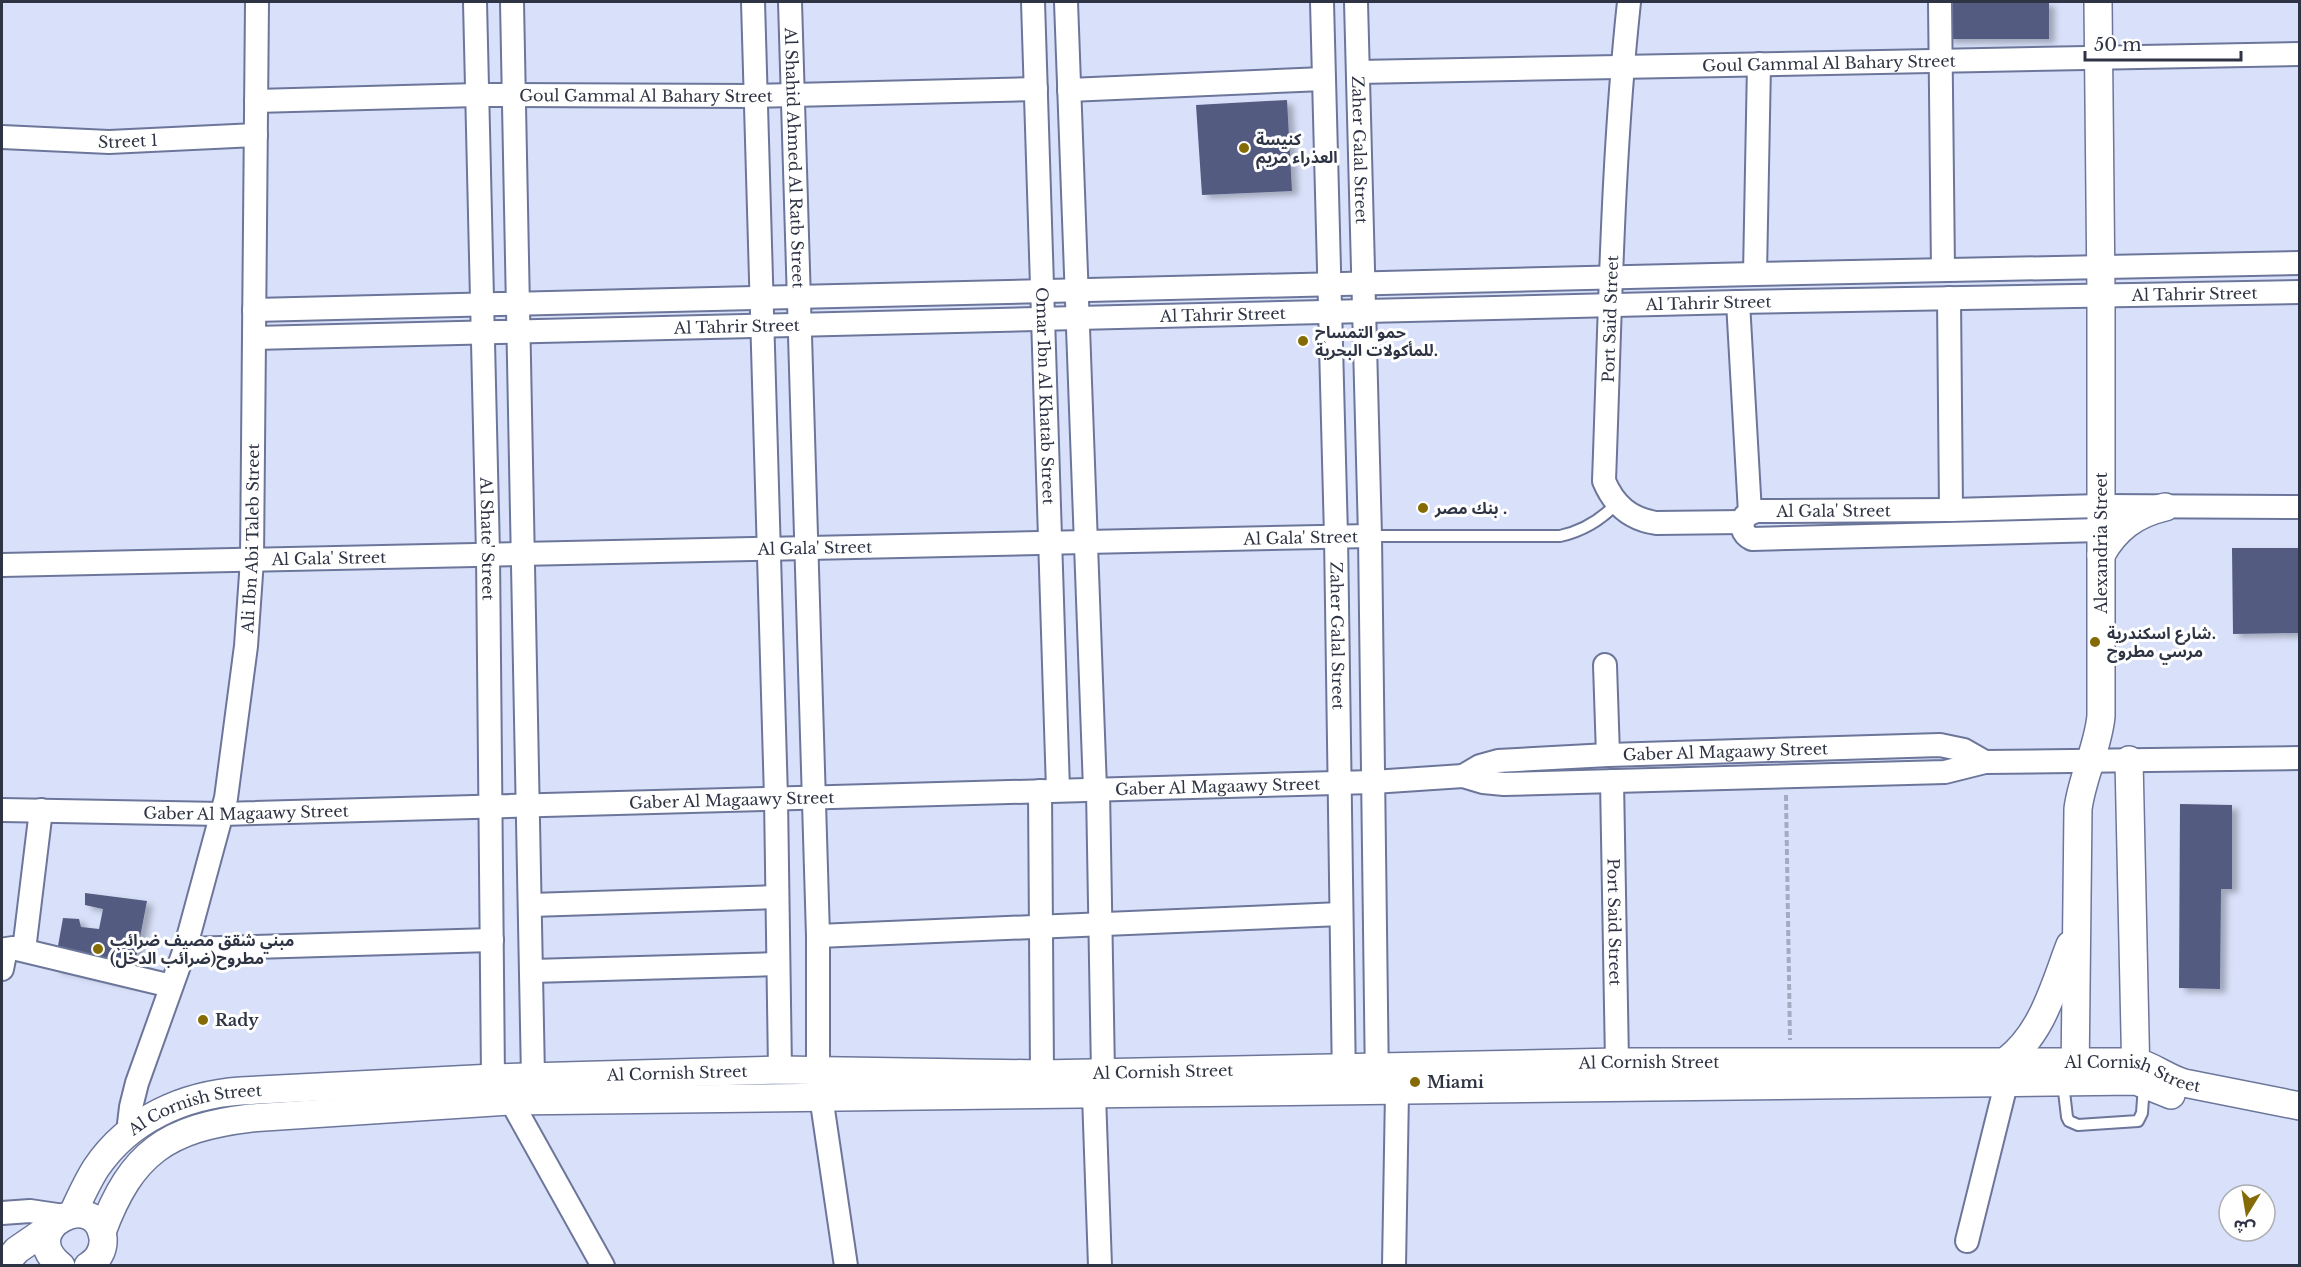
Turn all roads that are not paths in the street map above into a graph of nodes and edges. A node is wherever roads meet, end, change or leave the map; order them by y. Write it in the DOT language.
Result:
graph roads {
  1 [pos="257,2"];
  2 [pos="475,2"];
  3 [pos="512,2"];
  4 [pos="753,2"];
  5 [pos="790,2"];
  6 [pos="1033,2"];
  7 [pos="1066,2"];
  8 [pos="1322,2"];
  9 [pos="1356,2"];
  10 [pos="1629,2"];
  11 [pos="1940,2"];
  12 [pos="2098,2"];
  13 [pos="2300,54"];
  14 [pos="2099,58"];
  15 [pos="1941,61"];
  16 [pos="1759,64"];
  17 [pos="1622,66"];
  18 [pos="1358,72"];
  19 [pos="1323,79"];
  20 [pos="1036,89"];
  21 [pos="1069,90"];
  22 [pos="477,95"];
  23 [pos="793,95"];
  24 [pos="514,96"];
  25 [pos="756,96"];
  26 [pos="256,101"];
  27 [pos="256,135"];
  28 [pos="2,136"];
  29 [pos="2300,263"];
  30 [pos="2101,267"];
  31 [pos="1943,270"];
  32 [pos="1755,274"];
  33 [pos="1612,277"];
  34 [pos="1364,283"];
  35 [pos="1329,284"];
  36 [pos="1042,290"];
  37 [pos="1077,290"];
  38 [pos="2300,292"];
  39 [pos="2101,295"];
  40 [pos="799,296"];
  41 [pos="762,297"];
  42 [pos="1949,298"];
  43 [pos="518,303"];
  44 [pos="1738,303"];
  45 [pos="482,304"];
  46 [pos="1611,306"];
  47 [pos="254,309"];
  48 [pos="1364,311"];
  49 [pos="1330,312"];
  50 [pos="1078,318"];
  51 [pos="1043,319"];
  52 [pos="800,325"];
  53 [pos="763,326"];
  54 [pos="519,332"];
  55 [pos="483,333"];
  56 [pos="254,338"];
  57 [pos="1617,503"];
  58 [pos="2164,507"];
  59 [pos="2300,507"];
  60 [pos="1951,510"];
  61 [pos="1869,511"];
  62 [pos="1746,517"];
  63 [pos="2101,530"];
  64 [pos="1336,536"];
  65 [pos="1370,536"];
  66 [pos="1870,536"];
  67 [pos="1050,541"];
  68 [pos="1086,541"];
  69 [pos="806,546"];
  70 [pos="769,547"];
  71 [pos="524,553"];
  72 [pos="488,554"];
  73 [pos="252,560"];
  74 [pos="2,565"];
  75 [pos="1605,665"];
  76 [pos="1608,755"];
  77 [pos="2300,758"];
  78 [pos="2129,760"];
  79 [pos="2091,761"];
  80 [pos="1985,762"];
  81 [pos="1463,776"];
  82 [pos="1612,781"];
  83 [pos="1373,782"];
  84 [pos="1339,783"];
  85 [pos="1097,790"];
  86 [pos="1049,791"];
  87 [pos="814,796"];
  88 [pos="776,798"];
  89 [pos="529,804"];
  90 [pos="491,805"];
  91 [pos="2,810"];
  92 [pos="41,810"];
  93 [pos="222,814"];
  94 [pos="777,897"];
  95 [pos="531,905"];
  96 [pos="1341,914"];
  97 [pos="1100,925"];
  98 [pos="1041,927"];
  99 [pos="2076,930"];
  100 [pos="818,936"];
  101 [pos="492,940"];
  102 [pos="185,949"];
  103 [pos="24,950"];
  104 [pos="778,964"];
  105 [pos="2,969"];
  106 [pos="532,970"];
  107 [pos="171,986"];
  108 [pos="1617,1062"];
  109 [pos="2008,1068"];
  110 [pos="780,1070"];
  111 [pos="1042,1074"];
  112 [pos="2071,1075"];
  113 [pos="2139,1076"];
  114 [pos="533,1077"];
  115 [pos="493,1078"];
  116 [pos="1344,1080"];
  117 [pos="820,1083"];
  118 [pos="1099,1084"];
  119 [pos="1384,1084"];
  120 [pos="192,1098"];
  121 [pos="511,1101"];
  122 [pos="2300,1106"];
  123 [pos="2300,1124"];
  124 [pos="137,1125"];
  125 [pos="186,1133"];
  126 [pos="136,1166"];
  127 [pos="2,1213"];
  128 [pos="63,1219"];
  129 [pos="1967,1241"];
  130 [pos="98,1254"];
  131 [pos="59,1265"];
  132 [pos="3,1266"];
  133 [pos="603,1266"];
  134 [pos="846,1266"];
  135 [pos="1100,1266"];
  136 [pos="1394,1266"];
  1 -- 26 [label="street, Ali Ibn Abi Taleb Street"];
  2 -- 22 [label="street, Al Shate' Street"];
  3 -- 24 [label="street"];
  4 -- 25 [label="street"];
  5 -- 23 [label="street, Al Shahid Ahmed Al Ratb Street"];
  6 -- 20 [label="street, Omar Ibn Al Khatab Street"];
  7 -- 21 [label="street, Omar Ibn Al Khatab Street"];
  8 -- 19 [label="street, Zaher Galal Street"];
  9 -- 18 [label="street, Zaher Galal Street"];
  10 -- 17 [label="street, Port Said Street"];
  11 -- 15 [label="street"];
  12 -- 14 [label="street, Alexandria Street"];
  13 -- 14 [label="street, Goul Gammal Al Bahary Street"];
  14 -- 15 [label="street, Goul Gammal Al Bahary Street"];
  14 -- 30 [label="street, Alexandria Street"];
  15 -- 16 [label="street, Goul Gammal Al Bahary Street"];
  15 -- 31 [label="street"];
  16 -- 17 [label="street, Goul Gammal Al Bahary Street"];
  16 -- 32 [label="street"];
  17 -- 18 [label="street, Goul Gammal Al Bahary Street"];
  17 -- 33 [label="street, Port Said Street"];
  18 -- 34 [label="street, Zaher Galal Street"];
  19 -- 21 [label="street"];
  19 -- 35 [label="street, Zaher Galal Street"];
  20 -- 23 [label="street, Goul Gammal Al Bahary Street"];
  20 -- 36 [label="street, Omar Ibn Al Khatab Street"];
  21 -- 37 [label="street, Omar Ibn Al Khatab Street"];
  22 -- 24 [label="street, Goul Gammal Al Bahary Street"];
  22 -- 26 [label="street, Goul Gammal Al Bahary Street"];
  22 -- 45 [label="street, Al Shate' Street"];
  23 -- 25 [label="street, Goul Gammal Al Bahary Street"];
  23 -- 40 [label="street, Al Shahid Ahmed Al Ratb Street"];
  24 -- 25 [label="street, Goul Gammal Al Bahary Street"];
  24 -- 43 [label="street"];
  25 -- 41 [label="street"];
  26 -- 27 [label="street, Ali Ibn Abi Taleb Street"];
  27 -- 28 [label="street, Street 1"];
  27 -- 47 [label="street, Ali Ibn Abi Taleb Street"];
  29 -- 30 [label="street, Al Tahrir Street"];
  30 -- 31 [label="street, Al Tahrir Street"];
  30 -- 39 [label="street, Alexandria Street"];
  31 -- 32 [label="street, Al Tahrir Street"];
  32 -- 33 [label="street, Al Tahrir Street"];
  33 -- 34 [label="street, Al Tahrir Street"];
  33 -- 46 [label="street, Port Said Street"];
  34 -- 35 [label="street, Al Tahrir Street"];
  34 -- 48 [label="street, Zaher Galal Street"];
  35 -- 37 [label="street, Al Tahrir Street"];
  35 -- 49 [label="street, Zaher Galal Street"];
  36 -- 37 [label="street, Al Tahrir Street"];
  36 -- 40 [label="street, Al Tahrir Street"];
  36 -- 51 [label="street, Omar Ibn Al Khatab Street"];
  37 -- 50 [label="street, Omar Ibn Al Khatab Street"];
  38 -- 39 [label="street, Al Tahrir Street"];
  39 -- 42 [label="street, Al Tahrir Street"];
  39 -- 63 [label="street, Alexandria Street"];
  40 -- 41 [label="street, Al Tahrir Street"];
  40 -- 52 [label="street, Al Shahid Ahmed Al Ratb Street"];
  41 -- 43 [label="street, Al Tahrir Street"];
  41 -- 53 [label="street"];
  42 -- 44 [label="street, Al Tahrir Street"];
  42 -- 60 [label="street"];
  43 -- 45 [label="street, Al Tahrir Street"];
  43 -- 54 [label="street"];
  44 -- 46 [label="street, Al Tahrir Street"];
  44 -- 62 [label="street"];
  45 -- 47 [label="street, Al Tahrir Street"];
  45 -- 55 [label="street, Al Shate' Street"];
  46 -- 48 [label="street, Al Tahrir Street"];
  46 -- 57 [label="street, Port Said Street"];
  47 -- 56 [label="street, Ali Ibn Abi Taleb Street"];
  48 -- 49 [label="street, Al Tahrir Street"];
  48 -- 65 [label="street, Zaher Galal Street"];
  49 -- 50 [label="street, Al Tahrir Street"];
  49 -- 64 [label="street, Zaher Galal Street"];
  50 -- 51 [label="street, Al Tahrir Street"];
  50 -- 68 [label="street, Omar Ibn Al Khatab Street"];
  51 -- 52 [label="street, Al Tahrir Street"];
  51 -- 67 [label="street, Omar Ibn Al Khatab Street"];
  52 -- 53 [label="street, Al Tahrir Street"];
  52 -- 69 [label="street, Al Shahid Ahmed Al Ratb Street"];
  53 -- 54 [label="street, Al Tahrir Street"];
  53 -- 70 [label="street"];
  54 -- 55 [label="street, Al Tahrir Street"];
  54 -- 71 [label="street"];
  55 -- 56 [label="street, Al Tahrir Street"];
  55 -- 72 [label="street, Al Shate' Street"];
  56 -- 73 [label="street, Ali Ibn Abi Taleb Street"];
  57 -- 62 [label="street"];
  57 -- 65 [label="lane, Al Gala' Street"];
  58 -- 59 [label="street, Al Gala' Street"];
  58 -- 63 [label="street, Al Gala' Street"];
  58 -- 63 [label="street"];
  60 -- 61 [label="street, Al Gala' Street"];
  60 -- 63 [label="street, Al Gala' Street"];
  61 -- 62 [label="street, Al Gala' Street"];
  61 -- 66 [label="street"];
  62 -- 66 [label="street, Al Gala' Street"];
  63 -- 66 [label="street, Al Gala' Street"];
  63 -- 79 [label="street, Alexandria Street"];
  64 -- 65 [label="street, Al Gala' Street"];
  64 -- 68 [label="street, Al Gala' Street"];
  64 -- 84 [label="street, Zaher Galal Street"];
  65 -- 83 [label="street, Zaher Galal Street"];
  67 -- 68 [label="street, Al Gala' Street"];
  67 -- 69 [label="street, Al Gala' Street"];
  67 -- 86 [label="street, Omar Ibn Al Khatab Street"];
  68 -- 85 [label="street, Omar Ibn Al Khatab Street"];
  69 -- 70 [label="street, Al Gala' Street"];
  69 -- 87 [label="street, Al Shahid Ahmed Al Ratb Street"];
  70 -- 71 [label="street, Al Gala' Street"];
  70 -- 88 [label="street"];
  71 -- 72 [label="street, Al Gala' Street"];
  71 -- 89 [label="street"];
  72 -- 73 [label="street, Al Gala' Street"];
  72 -- 90 [label="street, Al Shate' Street"];
  73 -- 74 [label="street, Al Gala' Street"];
  73 -- 93 [label="street, Ali Ibn Abi Taleb Street"];
  75 -- 76 [label="street"];
  76 -- 80 [label="street, Gaber Al Magaawy Street"];
  76 -- 81 [label="street, Gaber Al Magaawy Street"];
  77 -- 78 [label="street, Gaber Al Magaawy Street"];
  78 -- 79 [label="street, Gaber Al Magaawy Street"];
  78 -- 113 [label="street"];
  79 -- 80 [label="street, Gaber Al Magaawy Street"];
  79 -- 99 [label="street, Alexandria Street"];
  80 -- 82 [label="street, Gaber Al Magaawy Street"];
  81 -- 82 [label="street, Gaber Al Magaawy Street"];
  81 -- 83 [label="street, Gaber Al Magaawy Street"];
  82 -- 108 [label="street, Port Said Street"];
  83 -- 84 [label="street, Gaber Al Magaawy Street"];
  83 -- 119 [label="street, Zaher Galal Street"];
  84 -- 85 [label="street, Gaber Al Magaawy Street"];
  84 -- 96 [label="street, Zaher Galal Street"];
  85 -- 86 [label="street, Gaber Al Magaawy Street"];
  85 -- 97 [label="street, Omar Ibn Al Khatab Street"];
  86 -- 87 [label="street, Gaber Al Magaawy Street"];
  86 -- 98 [label="street, Omar Ibn Al Khatab Street"];
  87 -- 88 [label="street, Gaber Al Magaawy Street"];
  87 -- 100 [label="street, Al Shahid Ahmed Al Ratb Street"];
  88 -- 89 [label="street, Gaber Al Magaawy Street"];
  88 -- 94 [label="street"];
  89 -- 90 [label="street, Gaber Al Magaawy Street"];
  89 -- 95 [label="street"];
  90 -- 93 [label="street, Gaber Al Magaawy Street"];
  90 -- 101 [label="street, Al Shate' Street"];
  91 -- 92 [label="street, Gaber Al Magaawy Street"];
  92 -- 93 [label="street, Gaber Al Magaawy Street"];
  92 -- 103 [label="street"];
  93 -- 102 [label="street, Ali Ibn Abi Taleb Street"];
  94 -- 95 [label="street"];
  94 -- 104 [label="street"];
  95 -- 106 [label="street"];
  96 -- 97 [label="street"];
  96 -- 116 [label="street, Zaher Galal Street"];
  97 -- 98 [label="street"];
  97 -- 118 [label="street, Omar Ibn Al Khatab Street"];
  98 -- 100 [label="street"];
  98 -- 111 [label="street, Omar Ibn Al Khatab Street"];
  99 -- 109 [label="street"];
  99 -- 112 [label="street, Alexandria Street"];
  100 -- 117 [label="street, Al Shahid Ahmed Al Ratb Street"];
  101 -- 102 [label="street"];
  101 -- 115 [label="street, Al Shate' Street"];
  102 -- 107 [label="street, Ali Ibn Abi Taleb Street"];
  103 -- 105 [label="street"];
  103 -- 107 [label="street"];
  104 -- 106 [label="street"];
  104 -- 110 [label="street"];
  106 -- 114 [label="street"];
  107 -- 124 [label="street, Ali Ibn Abi Taleb Street"];
  108 -- 109 [label="street, Al Cornish Street"];
  108 -- 119 [label="street, Al Cornish Street"];
  109 -- 112 [label="street, Al Cornish Street"];
  109 -- 119 [label="street, Al Cornish Street"];
  109 -- 129 [label="street"];
  110 -- 114 [label="street, Al Cornish Street"];
  110 -- 117 [label="street, Al Cornish Street"];
  111 -- 117 [label="street, Al Cornish Street"];
  111 -- 118 [label="street, Al Cornish Street"];
  112 -- 113 [label="street, Al Cornish Street"];
  112 -- 113 [label="lane"];
  113 -- 122 [label="street, Al Cornish Street"];
  113 -- 123 [label="street, Al Cornish Street"];
  114 -- 115 [label="street, Al Cornish Street"];
  115 -- 120 [label="street, Al Cornish Street"];
  116 -- 118 [label="street, Al Cornish Street"];
  116 -- 119 [label="street, Al Cornish Street"];
  117 -- 118 [label="street, Al Cornish Street"];
  117 -- 121 [label="street, Al Cornish Street"];
  117 -- 134 [label="street, Al Shahid Ahmed Al Ratb Street"];
  118 -- 135 [label="street, Omar Ibn Al Khatab Street"];
  119 -- 136 [label="street, Zaher Galal Street"];
  120 -- 124 [label="street, Al Cornish Street"];
  120 -- 125 [label="street"];
  121 -- 125 [label="street, Al Cornish Street"];
  121 -- 133 [label="street"];
  124 -- 125 [label="street"];
  124 -- 126 [label="street, Ali Ibn Abi Taleb Street"];
  124 -- 128 [label="street, Al Cornish Street"];
  125 -- 126 [label="street, Al Cornish Street"];
  126 -- 130 [label="street, Al Cornish Street"];
  127 -- 128 [label="street"];
  128 -- 130 [label="street"];
  128 -- 131 [label="street"];
  128 -- 132 [label="street, Al Cornish Street"];
}
